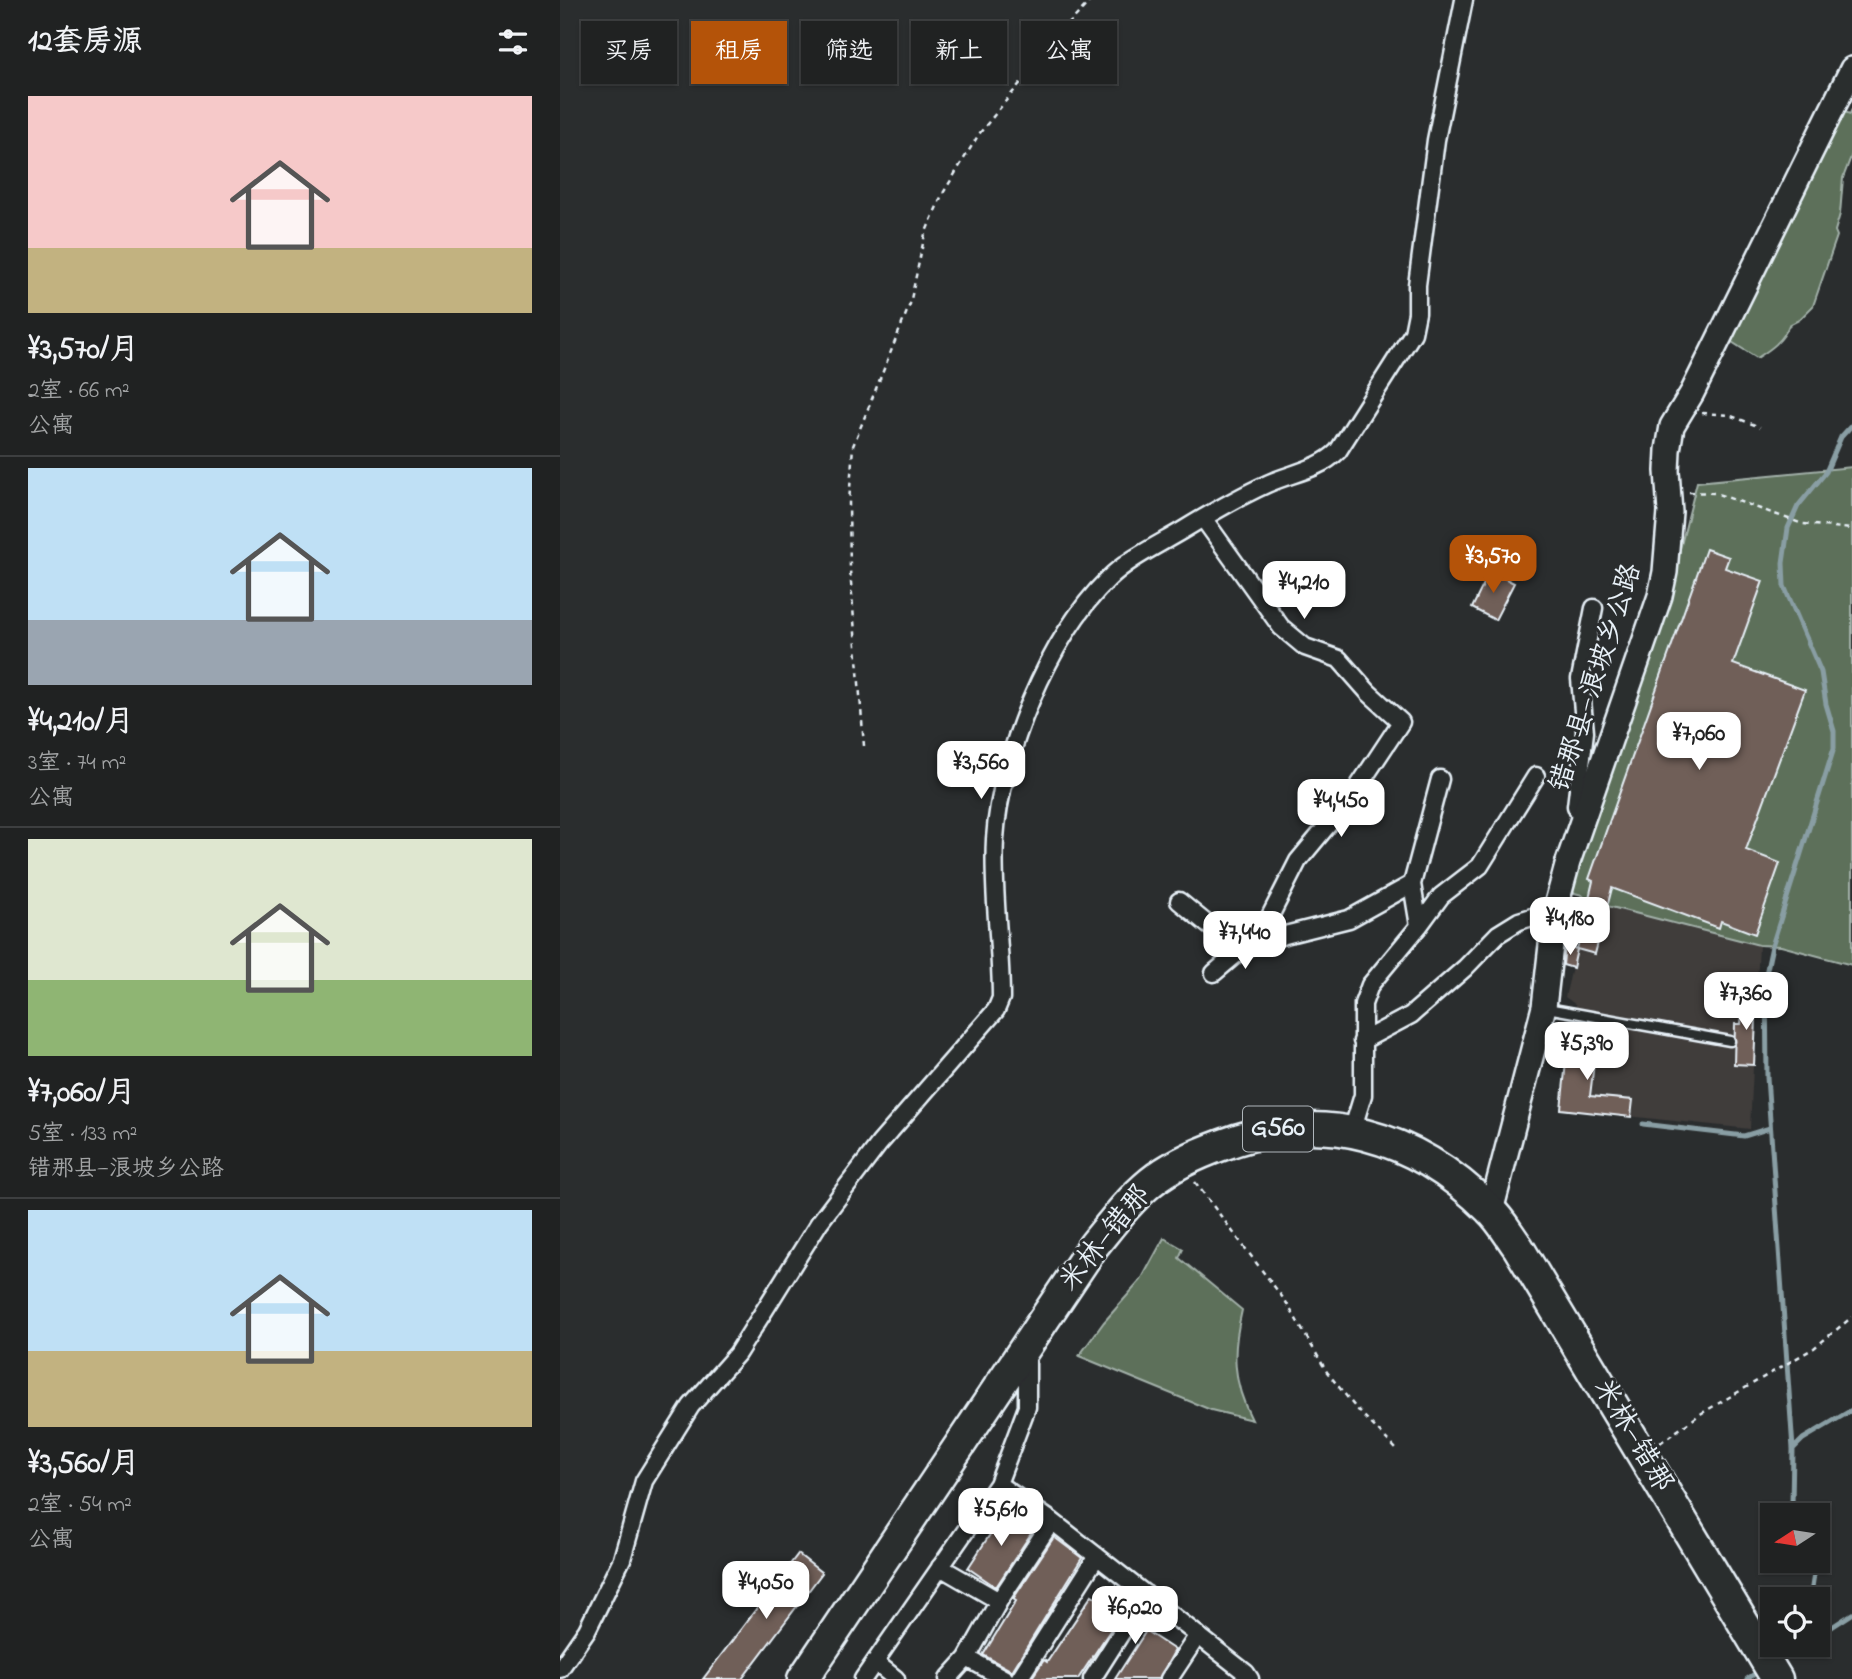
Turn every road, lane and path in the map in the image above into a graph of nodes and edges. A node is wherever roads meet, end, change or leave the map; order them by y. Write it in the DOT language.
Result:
graph roads {
  1 [pos="1091,0"];
  2 [pos="1464,0"];
  3 [pos="1852,69"];
  4 [pos="1680,411"];
  5 [pos="1759,427"];
  6 [pos="1669,492"];
  7 [pos="1203,518"];
  8 [pos="1852,529"];
  9 [pos="1594,608"];
  10 [pos="864,746"];
  11 [pos="1536,776"];
  12 [pos="1440,779"];
  13 [pos="1582,821"];
  14 [pos="1412,884"];
  15 [pos="1179,901"];
  16 [pos="1555,910"];
  17 [pos="1419,926"];
  18 [pos="1257,942"];
  19 [pos="1240,951"];
  20 [pos="1214,973"];
  21 [pos="1544,1007"];
  22 [pos="1362,1041"];
  23 [pos="1730,1041"];
  24 [pos="1352,1131"];
  25 [pos="1180,1163"];
  26 [pos="1491,1211"];
  27 [pos="1852,1317"];
  28 [pos="1027,1344"];
  29 [pos="1397,1450"];
  30 [pos="1643,1455"];
  31 [pos="998,1484"];
  32 [pos="1052,1521"];
  33 [pos="1097,1556"];
  34 [pos="940,1567"];
  35 [pos="1146,1594"];
  36 [pos="999,1601"];
  37 [pos="1198,1635"];
  38 [pos="967,1658"];
  39 [pos="875,1662"];
  40 [pos="560,1669"];
  41 [pos="1246,1677"];
  42 [pos="803,1679"];
  43 [pos="863,1679"];
  44 [pos="896,1679"];
  45 [pos="948,1679"];
  46 [pos="1005,1679"];
  47 [pos="1019,1679"];
  48 [pos="1092,1679"];
  49 [pos="1169,1679"];
  50 [pos="1777,1679"];
  1 -- 10 [label="path"];
  2 -- 7 [label="street"];
  3 -- 4 [label="main road, 错那县—浪坡乡公路"];
  4 -- 5 [label="path"];
  4 -- 6 [label="main road, 错那县—浪坡乡公路"];
  6 -- 8 [label="path"];
  6 -- 13 [label="main road, 错那县—浪坡乡公路"];
  7 -- 18 [label="street"];
  7 -- 40 [label="street"];
  9 -- 13 [label="street"];
  11 -- 17 [label="street"];
  12 -- 14 [label="street"];
  13 -- 16 [label="main road, 错那县—浪坡乡公路"];
  14 -- 17 [label="street"];
  14 -- 18 [label="street"];
  15 -- 19 [label="street"];
  16 -- 21 [label="main road, 错那县—浪坡乡公路"];
  16 -- 22 [label="street"];
  17 -- 22 [label="street"];
  18 -- 19 [label="street"];
  19 -- 20 [label="street"];
  21 -- 23 [label="lane"];
  21 -- 26 [label="main road, 错那县—浪坡乡公路"];
  22 -- 24 [label="street"];
  24 -- 25 [label="highway, 米林—错那 / G560"];
  24 -- 26 [label="highway, 米林—错那 / G560"];
  25 -- 28 [label="highway, 米林—错那 / G560"];
  25 -- 29 [label="path"];
  26 -- 30 [label="highway, 米林—错那 / G560"];
  27 -- 30 [label="path"];
  28 -- 31 [label="street"];
  28 -- 42 [label="highway, 米林—错那 / G560"];
  30 -- 50 [label="highway, 米林—错那 / G560"];
  31 -- 32 [label="street"];
  31 -- 34 [label="street"];
  32 -- 33 [label="street"];
  32 -- 36 [label="street"];
  33 -- 35 [label="street"];
  33 -- 47 [label="street"];
  34 -- 36 [label="street"];
  34 -- 39 [label="street"];
  35 -- 37 [label="street"];
  35 -- 48 [label="street"];
  36 -- 38 [label="street"];
  37 -- 41 [label="street"];
  37 -- 49 [label="street"];
  38 -- 45 [label="street"];
  38 -- 46 [label="street"];
  39 -- 43 [label="street"];
  39 -- 44 [label="street"];
}
